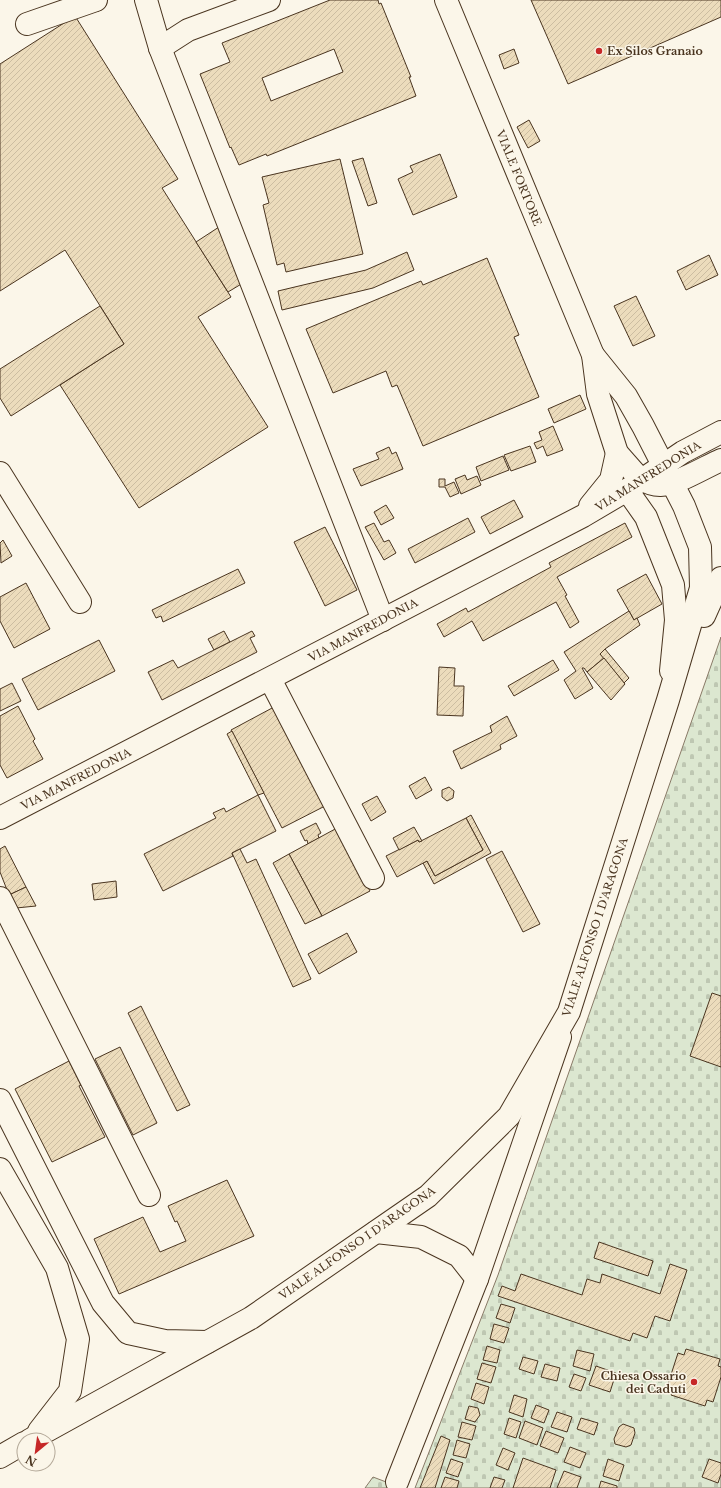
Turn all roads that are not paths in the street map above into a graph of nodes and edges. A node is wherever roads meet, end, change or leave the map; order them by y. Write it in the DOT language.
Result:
graph roads {
  1 [pos="96,0"];
  2 [pos="146,0"];
  3 [pos="269,0"];
  4 [pos="446,0"];
  5 [pos="27,24"];
  6 [pos="160,48"];
  7 [pos="593,355"];
  8 [pos="721,432"];
  9 [pos="617,453"];
  10 [pos="721,460"];
  11 [pos="0,473"];
  12 [pos="668,475"];
  13 [pos="635,485"];
  14 [pos="583,516"];
  15 [pos="721,578"];
  16 [pos="80,602"];
  17 [pos="383,620"];
  18 [pos="270,679"];
  19 [pos="668,700"];
  20 [pos="0,818"];
  21 [pos="373,878"];
  22 [pos="0,898"];
  23 [pos="569,1012"];
  24 [pos="0,1100"];
  25 [pos="0,1169"];
  26 [pos="149,1195"];
  27 [pos="376,1232"];
  28 [pos="478,1279"];
  29 [pos="208,1342"];
  30 [pos="36,1432"];
  31 [pos="44,1432"];
  32 [pos="16,1448"];
  33 [pos="0,1457"];
  34 [pos="396,1482"];
  1 -- 5 [label="main road"];
  2 -- 6 [label="main road"];
  3 -- 6 [label="main road"];
  4 -- 7 [label="main road, VIALE FORTORE"];
  6 -- 17 [label="main road"];
  7 -- 9 [label="main road, VIALE FORTORE"];
  7 -- 12 [label="main road, VIALE FORTORE"];
  8 -- 12 [label="main road, VIA MANFREDONIA"];
  9 -- 13 [label="main road, VIALE FORTORE"];
  9 -- 14 [label="main road, VIALE FORTORE"];
  10 -- 12 [label="main road, VIA MANFREDONIA"];
  11 -- 16 [label="main road"];
  12 -- 13 [label="main road, VIA MANFREDONIA"];
  12 -- 19 [label="main road, VIALE ALFONSO I D'ARAGONA"];
  13 -- 14 [label="main road, VIA MANFREDONIA"];
  13 -- 19 [label="main road, VIALE ALFONSO I D'ARAGONA"];
  14 -- 17 [label="main road, VIA MANFREDONIA"];
  15 -- 19 [label="main road, VIALE ALFONSO I D'ARAGONA"];
  17 -- 18 [label="main road, VIA MANFREDONIA"];
  18 -- 20 [label="main road, VIA MANFREDONIA"];
  18 -- 21 [label="main road"];
  19 -- 23 [label="main road, VIALE ALFONSO I D'ARAGONA"];
  22 -- 26 [label="main road"];
  23 -- 27 [label="main road, VIALE ALFONSO I D'ARAGONA"];
  23 -- 28 [label="main road"];
  24 -- 29 [label="main road"];
  25 -- 30 [label="main road"];
  27 -- 28 [label="main road"];
  27 -- 29 [label="main road, VIALE ALFONSO I D'ARAGONA"];
  28 -- 34 [label="main road"];
  29 -- 31 [label="main road, VIALE ALFONSO I D'ARAGONA"];
  32 -- 33 [label="main road, VIALE ALFONSO I D'ARAGONA"];
}
